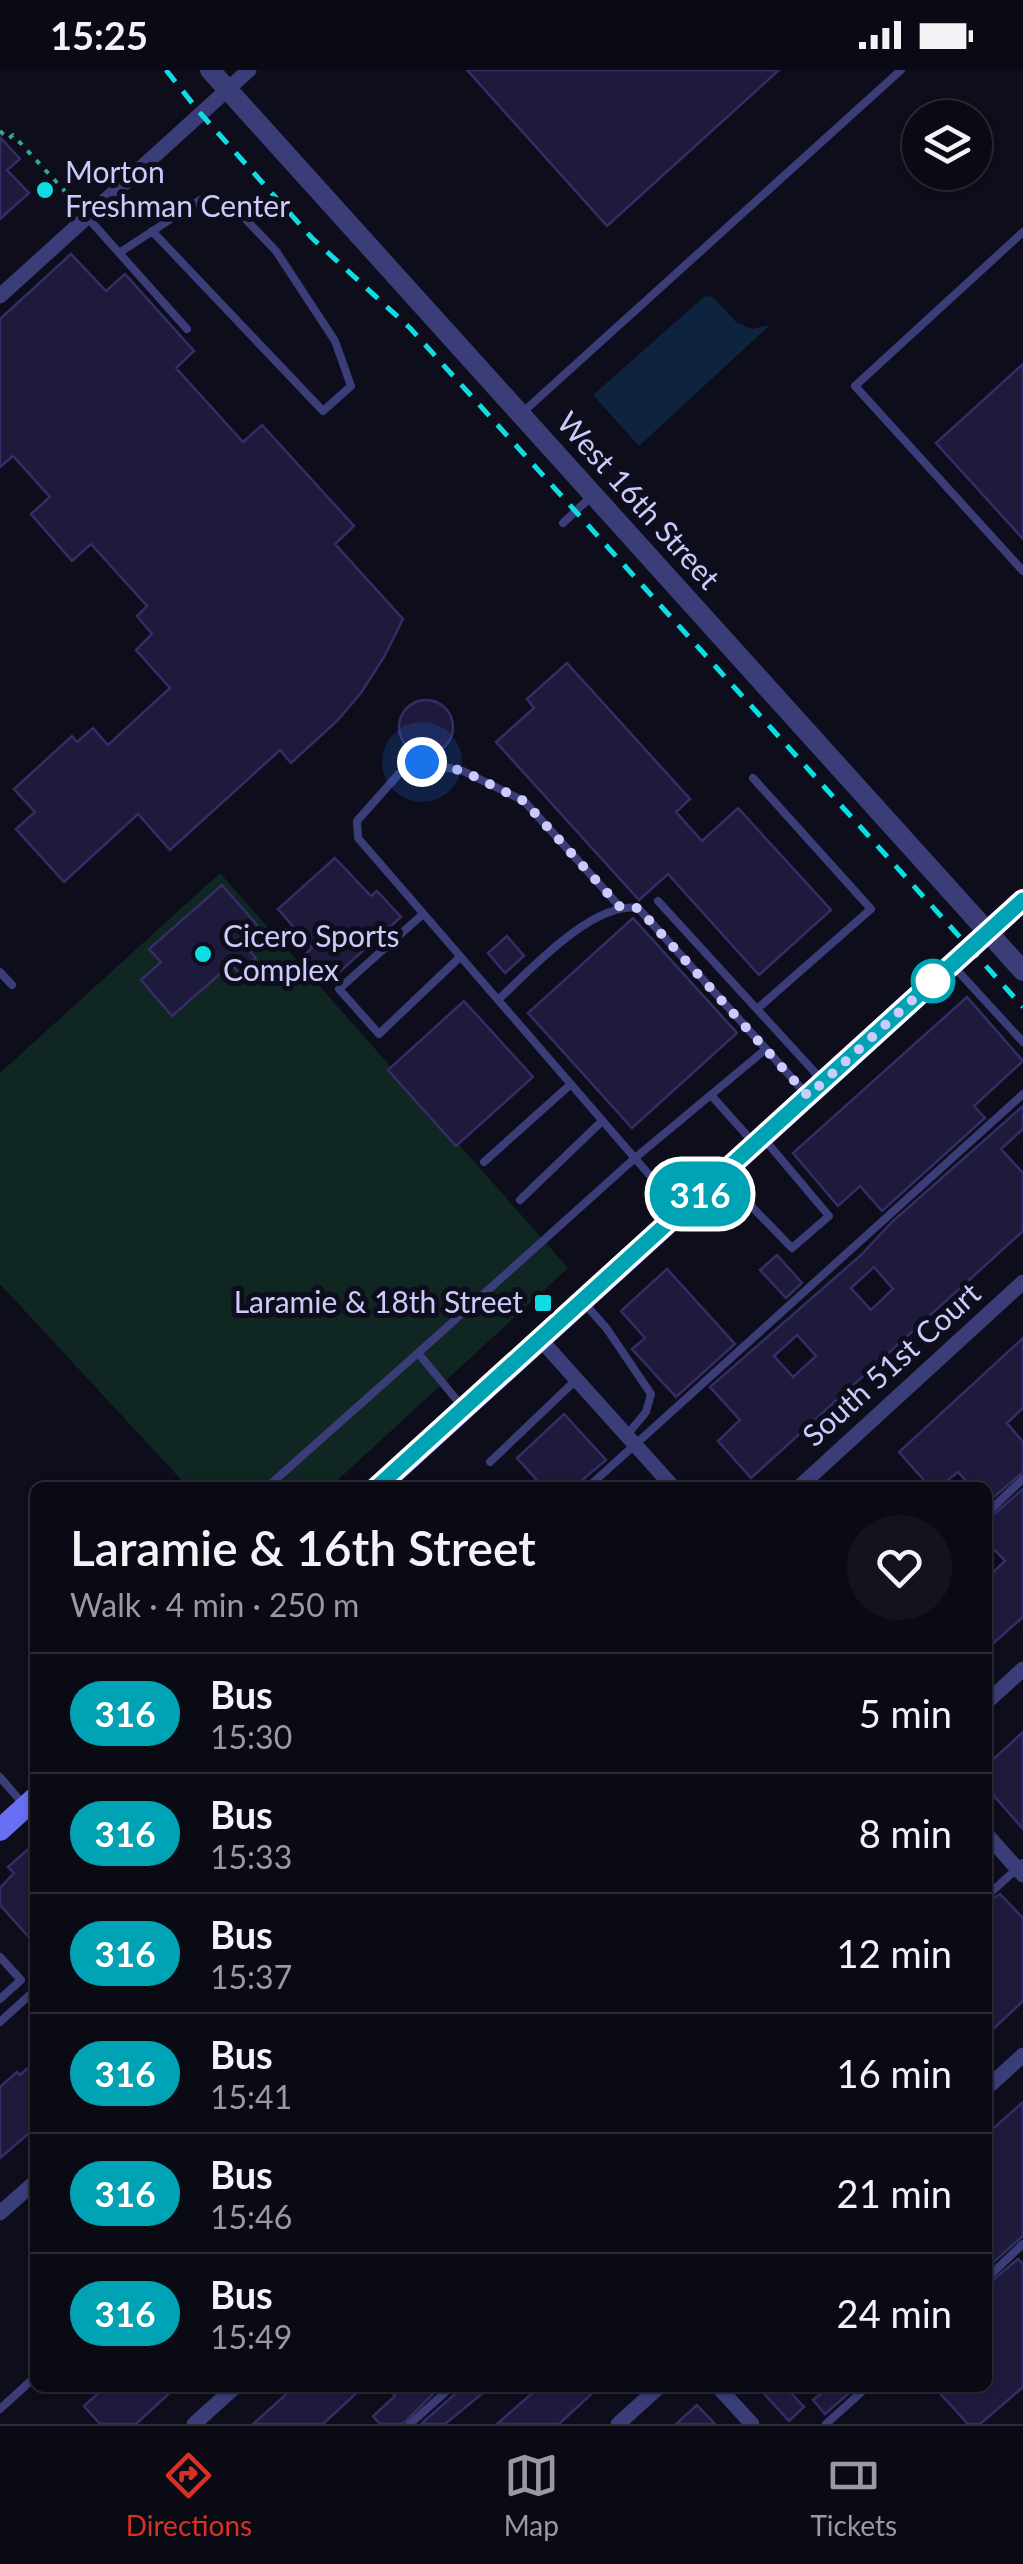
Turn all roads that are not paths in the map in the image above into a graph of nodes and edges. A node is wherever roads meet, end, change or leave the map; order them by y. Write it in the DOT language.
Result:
graph roads {
  1 [pos="210,70"];
  2 [pos="249,70"];
  3 [pos="901,70"];
  4 [pos="228,89"];
  5 [pos="87,217"];
  6 [pos="152,231"];
  7 [pos="1023,232"];
  8 [pos="119,253"];
  9 [pos="0,296"];
  10 [pos="187,329"];
  11 [pos="520,415"];
  12 [pos="594,495"];
  13 [pos="563,522"];
  14 [pos="1023,571"];
  15 [pos="754,778"];
  16 [pos="1023,900"];
  17 [pos="658,901"];
  18 [pos="621,908"];
  19 [pos="423,914"];
  20 [pos="988,932"];
  21 [pos="460,957"];
  22 [pos="952,964"];
  23 [pos="1023,971"];
  24 [pos="0,972"];
  25 [pos="12,985"];
  26 [pos="498,1000"];
  27 [pos="757,1009"];
  28 [pos="1023,1042"];
  29 [pos="766,1049"];
  30 [pos="571,1084"];
  31 [pos="816,1088"];
  32 [pos="1023,1094"];
  33 [pos="711,1095"];
  34 [pos="602,1121"];
  35 [pos="758,1140"];
  36 [pos="634,1158"];
  37 [pos="484,1162"];
  38 [pos="721,1174"];
  39 [pos="520,1200"];
  40 [pos="680,1211"];
  41 [pos="1023,1282"];
  42 [pos="582,1301"];
  43 [pos="540,1339"];
  44 [pos="418,1352"];
  45 [pos="577,1379"];
  46 [pos="464,1408"];
  47 [pos="631,1440"];
  48 [pos="490,1462"];
  49 [pos="1023,1479"];
  50 [pos="273,1482"];
  51 [pos="389,1482"];
  52 [pos="593,1482"];
  53 [pos="669,1482"];
  54 [pos="805,1482"];
  55 [pos="992,1508"];
  56 [pos="1023,1669"];
  57 [pos="992,1697"];
  58 [pos="0,1776"];
  59 [pos="30,1802"];
  60 [pos="0,1830"];
  61 [pos="992,1840"];
  62 [pos="1021,1869"];
  63 [pos="992,1892"];
  64 [pos="0,1957"];
  65 [pos="30,1995"];
  66 [pos="0,1999"];
  67 [pos="0,2022"];
  68 [pos="1023,2055"];
  69 [pos="992,2083"];
  70 [pos="30,2186"];
  71 [pos="0,2213"];
  72 [pos="1023,2244"];
  73 [pos="992,2273"];
  74 [pos="30,2382"];
  75 [pos="230,2392"];
  76 [pos="446,2392"];
  77 [pos="654,2392"];
  78 [pos="723,2392"];
  79 [pos="862,2392"];
  80 [pos="0,2409"];
  81 [pos="194,2424"];
  82 [pos="410,2424"];
  83 [pos="618,2424"];
  84 [pos="752,2424"];
  85 [pos="826,2424"];
  1 -- 4 [label="street, West 16th Street"];
  2 -- 4 [label="street"];
  3 -- 11 [label="lane"];
  4 -- 5 [label="street"];
  4 -- 11 [label="street, West 16th Street"];
  5 -- 8 [label="lane"];
  5 -- 9 [label="street"];
  6 -- 6 [label="lane"];
  6 -- 8 [label="lane"];
  7 -- 14 [label="lane"];
  8 -- 10 [label="lane"];
  11 -- 12 [label="street, West 16th Street"];
  12 -- 13 [label="lane"];
  12 -- 20 [label="street, West 16th Street"];
  15 -- 27 [label="lane"];
  16 -- 20 [label="main road"];
  17 -- 27 [label="lane"];
  18 -- 19 [label="lane"];
  18 -- 26 [label="lane"];
  18 -- 29 [label="lane"];
  19 -- 21 [label="lane"];
  19 -- 21 [label="lane"];
  20 -- 22 [label="main road"];
  20 -- 23 [label="street, West 16th Street"];
  21 -- 26 [label="lane"];
  22 -- 28 [label="lane"];
  22 -- 31 [label="main road"];
  24 -- 25 [label="lane"];
  26 -- 30 [label="lane"];
  27 -- 31 [label="lane"];
  29 -- 31 [label="lane"];
  29 -- 33 [label="lane"];
  30 -- 34 [label="lane"];
  30 -- 37 [label="lane"];
  31 -- 35 [label="main road"];
  32 -- 47 [label="lane"];
  33 -- 35 [label="lane"];
  33 -- 36 [label="lane"];
  34 -- 36 [label="lane"];
  34 -- 39 [label="lane"];
  35 -- 38 [label="main road"];
  35 -- 38 [label="lane"];
  36 -- 40 [label="lane"];
  36 -- 44 [label="lane"];
  38 -- 40 [label="main road"];
  40 -- 42 [label="main road"];
  41 -- 54 [label="street, South 51st Court"];
  42 -- 43 [label="main road"];
  42 -- 47 [label="lane"];
  43 -- 45 [label="street"];
  43 -- 46 [label="main road"];
  44 -- 46 [label="lane"];
  44 -- 50 [label="lane"];
  45 -- 47 [label="street"];
  45 -- 48 [label="lane"];
  46 -- 51 [label="main road"];
  47 -- 52 [label="lane"];
  47 -- 53 [label="street"];
  49 -- 55 [label="lane"];
  56 -- 57 [label="street"];
  58 -- 59 [label="lane"];
  59 -- 60 [label="main road"];
  61 -- 62 [label="street"];
  62 -- 63 [label="lane"];
  64 -- 66 [label="lane"];
  65 -- 67 [label="lane"];
  68 -- 69 [label="street"];
  70 -- 71 [label="street"];
  72 -- 73 [label="lane"];
  74 -- 80 [label="lane"];
  75 -- 81 [label="street"];
  76 -- 82 [label="lane"];
  77 -- 83 [label="street"];
  78 -- 84 [label="street"];
  79 -- 85 [label="lane"];
}
